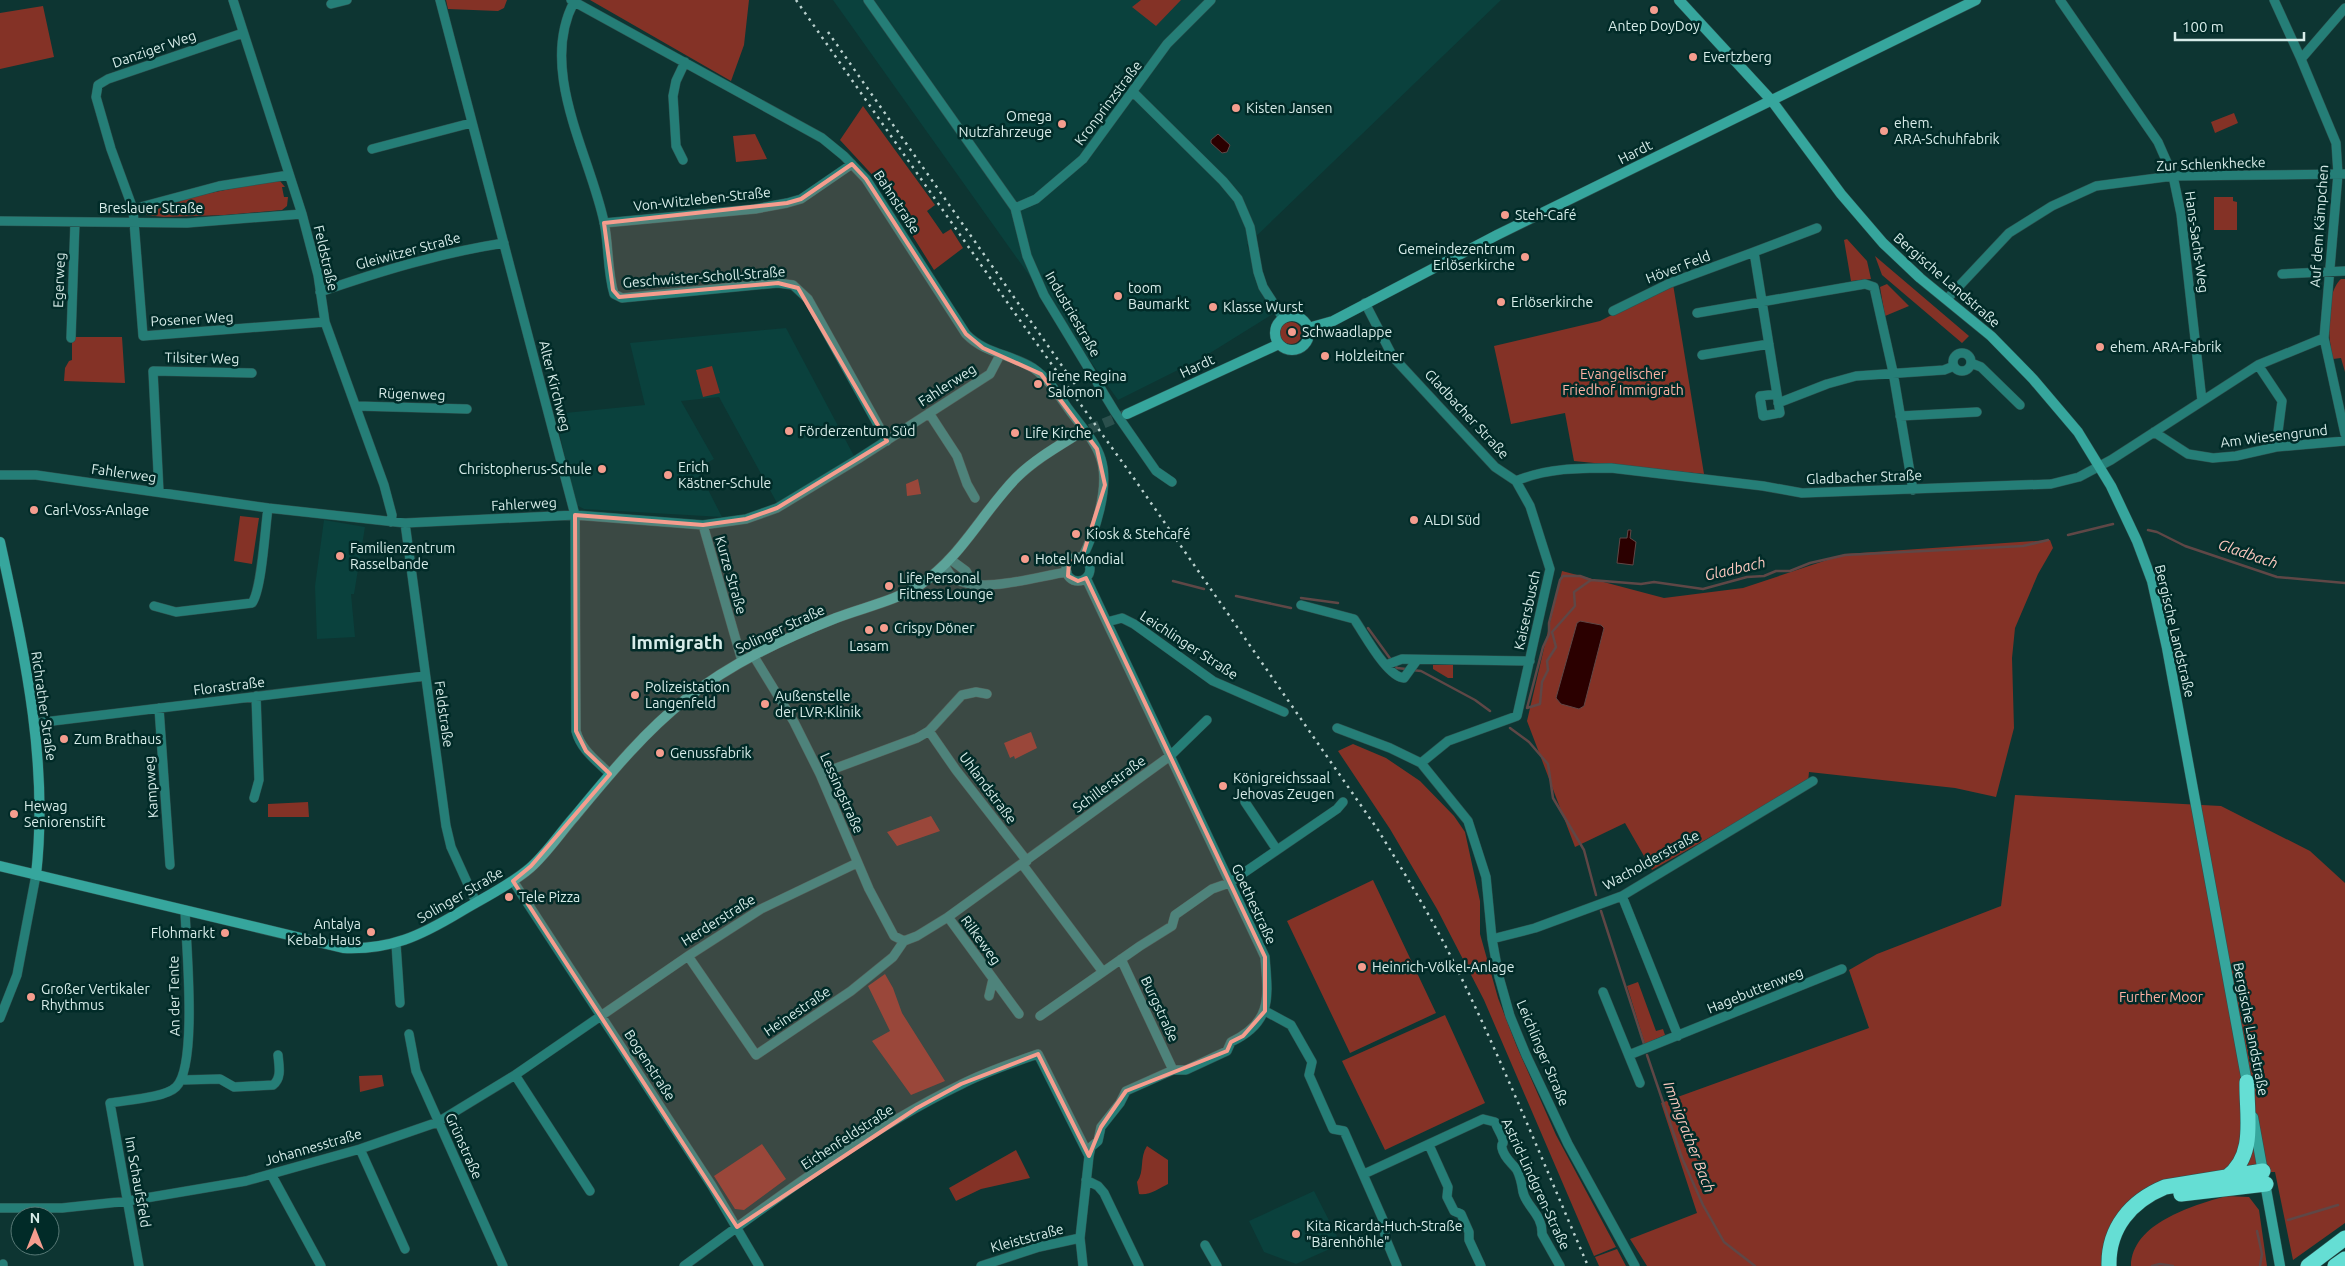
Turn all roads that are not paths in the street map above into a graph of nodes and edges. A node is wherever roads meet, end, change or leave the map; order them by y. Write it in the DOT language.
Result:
graph roads {
  1 [pos="233,0"];
  2 [pos="347,0"];
  3 [pos="440,0"];
  4 [pos="868,0"];
  5 [pos="1211,0"];
  6 [pos="1679,0"];
  7 [pos="1976,0"];
  8 [pos="2060,0"];
  9 [pos="2274,0"];
  10 [pos="573,1"];
  11 [pos="331,4"];
  12 [pos="2345,8"];
  13 [pos="243,33"];
  14 [pos="2301,59"];
  15 [pos="685,62"];
  16 [pos="1134,92"];
  17 [pos="1772,101"];
  18 [pos="470,123"];
  19 [pos="372,149"];
  20 [pos="683,160"];
  21 [pos="852,164"];
  22 [pos="2341,174"];
  23 [pos="289,175"];
  24 [pos="2173,176"];
  25 [pos="1016,208"];
  26 [pos="133,209"];
  27 [pos="302,214"];
  28 [pos="0,221"];
  29 [pos="75,222"];
  30 [pos="134,223"];
  31 [pos="604,223"];
  32 [pos="1817,228"];
  33 [pos="504,243"];
  34 [pos="1754,252"];
  35 [pos="2345,271"];
  36 [pos="2330,272"];
  37 [pos="2282,274"];
  38 [pos="320,292"];
  39 [pos="1947,300"];
  40 [pos="1763,302"];
  41 [pos="1365,303"];
  42 [pos="1613,311"];
  43 [pos="1697,313"];
  44 [pos="1283,318"];
  45 [pos="325,322"];
  46 [pos="1308,328"];
  47 [pos="71,338"];
  48 [pos="2324,338"];
  49 [pos="1279,344"];
  50 [pos="1769,344"];
  51 [pos="1702,354"];
  52 [pos="1000,355"];
  53 [pos="1971,363"];
  54 [pos="2258,365"];
  55 [pos="1954,366"];
  56 [pos="1893,372"];
  57 [pos="252,373"];
  58 [pos="1777,394"];
  59 [pos="2202,402"];
  60 [pos="1778,403"];
  61 [pos="2020,405"];
  62 [pos="356,406"];
  63 [pos="467,409"];
  64 [pos="1977,412"];
  65 [pos="929,413"];
  66 [pos="1127,414"];
  67 [pos="1900,416"];
  68 [pos="2154,432"];
  69 [pos="2345,434"];
  70 [pos="1076,435"];
  71 [pos="887,441"];
  72 [pos="2345,441"];
  73 [pos="2276,447"];
  74 [pos="2099,466"];
  75 [pos="0,475"];
  76 [pos="1516,481"];
  77 [pos="1172,482"];
  78 [pos="1913,490"];
  79 [pos="159,492"];
  80 [pos="975,498"];
  81 [pos="268,508"];
  82 [pos="575,515"];
  83 [pos="391,522"];
  84 [pos="405,524"];
  85 [pos="703,525"];
  86 [pos="0,542"];
  87 [pos="1082,558"];
  88 [pos="948,563"];
  89 [pos="1067,572"];
  90 [pos="1086,578"];
  91 [pos="974,585"];
  92 [pos="154,606"];
  93 [pos="1301,606"];
  94 [pos="1107,622"];
  95 [pos="753,655"];
  96 [pos="1417,660"];
  97 [pos="742,661"];
  98 [pos="1530,661"];
  99 [pos="1386,665"];
  100 [pos="425,676"];
  101 [pos="987,694"];
  102 [pos="256,696"];
  103 [pos="159,708"];
  104 [pos="1284,712"];
  105 [pos="1208,720"];
  106 [pos="36,723"];
  107 [pos="1338,728"];
  108 [pos="929,731"];
  109 [pos="1170,756"];
  110 [pos="1420,764"];
  111 [pos="610,774"];
  112 [pos="820,774"];
  113 [pos="1813,781"];
  114 [pos="254,798"];
  115 [pos="1245,802"];
  116 [pos="1343,802"];
  117 [pos="1277,850"];
  118 [pos="857,863"];
  119 [pos="1025,863"];
  120 [pos="170,865"];
  121 [pos="0,866"];
  122 [pos="36,875"];
  123 [pos="513,881"];
  124 [pos="1229,883"];
  125 [pos="1622,896"];
  126 [pos="476,902"];
  127 [pos="186,910"];
  128 [pos="948,917"];
  129 [pos="1492,939"];
  130 [pos="904,941"];
  131 [pos="396,944"];
  132 [pos="688,956"];
  133 [pos="1121,959"];
  134 [pos="1842,968"];
  135 [pos="1103,972"];
  136 [pos="993,979"];
  137 [pos="1603,992"];
  138 [pos="990,996"];
  139 [pos="400,1003"];
  140 [pos="1265,1011"];
  141 [pos="1019,1014"];
  142 [pos="602,1016"];
  143 [pos="1040,1016"];
  144 [pos="0,1018"];
  145 [pos="409,1034"];
  146 [pos="1678,1036"];
  147 [pos="1629,1054"];
  148 [pos="278,1055"];
  149 [pos="1174,1070"];
  150 [pos="514,1075"];
  151 [pos="182,1080"];
  152 [pos="2247,1082"];
  153 [pos="1640,1083"];
  154 [pos="438,1122"];
  155 [pos="1429,1145"];
  156 [pos="360,1149"];
  157 [pos="1089,1156"];
  158 [pos="271,1174"];
  159 [pos="1364,1174"];
  160 [pos="2227,1176"];
  161 [pos="2264,1178"];
  162 [pos="1086,1180"];
  163 [pos="590,1191"];
  164 [pos="128,1202"];
  165 [pos="0,1208"];
  166 [pos="737,1227"];
  167 [pos="1080,1238"];
  168 [pos="2345,1238"];
  169 [pos="1205,1245"];
  170 [pos="405,1249"];
  171 [pos="2345,1258"];
  172 [pos="2309,1265"];
  173 [pos="139,1266"];
  174 [pos="321,1266"];
  175 [pos="503,1266"];
  176 [pos="684,1266"];
  177 [pos="759,1266"];
  178 [pos="981,1266"];
  179 [pos="1083,1266"];
  180 [pos="1139,1266"];
  181 [pos="1217,1266"];
  182 [pos="1397,1266"];
  183 [pos="1481,1266"];
  184 [pos="1560,1266"];
  185 [pos="1635,1266"];
  186 [pos="2109,1266"];
  187 [pos="2117,1266"];
  188 [pos="2280,1266"];
  189 [pos="2335,1266"];
  1 -- 13 [label="street, Feldstraße"];
  2 -- 11 [label="street"];
  3 -- 18 [label="street, Alter Kirchweg"];
  4 -- 25 [label="street, Industriestraße"];
  5 -- 16 [label="street, Kronprinzstraße"];
  6 -- 17 [label="main road, Bergische Landstraße"];
  7 -- 17 [label="main road, Hardt"];
  8 -- 24 [label="street, Hans-Sachs-Weg"];
  9 -- 14 [label="street, Auf dem Kämpchen"];
  10 -- 15 [label="street, Bahnstraße"];
  10 -- 31 [label="street, Geschwister-Scholl-Straße"];
  12 -- 14 [label="street"];
  13 -- 23 [label="street, Feldstraße"];
  13 -- 26 [label="street, Danziger Weg"];
  14 -- 22 [label="street, Auf dem Kämpchen"];
  15 -- 20 [label="street"];
  15 -- 21 [label="street, Bahnstraße"];
  16 -- 25 [label="street, Kronprinzstraße"];
  16 -- 44 [label="street"];
  17 -- 39 [label="main road, Bergische Landstraße"];
  17 -- 41 [label="main road, Hardt"];
  18 -- 19 [label="street"];
  18 -- 33 [label="street, Alter Kirchweg"];
  21 -- 31 [label="street, Von-Witzleben-Straße"];
  21 -- 52 [label="street, Bahnstraße"];
  22 -- 24 [label="street, Zur Schlenkhecke"];
  22 -- 36 [label="street, Auf dem Kämpchen"];
  23 -- 26 [label="street, Breslauer Straße"];
  23 -- 27 [label="street, Feldstraße"];
  24 -- 39 [label="street, Zur Schlenkhecke"];
  24 -- 59 [label="street, Hans-Sachs-Weg"];
  25 -- 77 [label="street, Industriestraße"];
  26 -- 30 [label="street, Danziger Weg"];
  27 -- 30 [label="street, Breslauer Straße"];
  27 -- 38 [label="street, Feldstraße"];
  28 -- 29 [label="street, Breslauer Straße"];
  29 -- 30 [label="street, Breslauer Straße"];
  29 -- 47 [label="street, Egerweg"];
  30 -- 45 [label="street, Posener Weg"];
  31 -- 71 [label="street, Geschwister-Scholl-Straße"];
  32 -- 34 [label="street, Höver Feld"];
  33 -- 38 [label="street, Gleiwitzer Straße"];
  33 -- 82 [label="street, Alter Kirchweg"];
  34 -- 40 [label="street"];
  34 -- 42 [label="street, Höver Feld"];
  35 -- 36 [label="street"];
  36 -- 37 [label="street"];
  36 -- 48 [label="street, Auf dem Kämpchen"];
  38 -- 45 [label="street, Feldstraße"];
  39 -- 74 [label="main road, Bergische Landstraße"];
  40 -- 43 [label="street"];
  40 -- 50 [label="street"];
  40 -- 56 [label="street"];
  41 -- 46 [label="main road, Hardt"];
  41 -- 76 [label="street, Gladbacher Straße"];
  44 -- 46 [label="main road"];
  44 -- 49 [label="main road"];
  45 -- 62 [label="street, Feldstraße"];
  46 -- 49 [label="main road"];
  48 -- 54 [label="street, Gladbacher Straße"];
  48 -- 69 [label="street, Auf dem Kämpchen"];
  49 -- 66 [label="main road, Hardt"];
  50 -- 51 [label="street"];
  50 -- 58 [label="street"];
  52 -- 65 [label="street, Fahlerweg"];
  52 -- 87 [label="street, Bahnstraße"];
  53 -- 55 [label="street"];
  53 -- 55 [label="street"];
  53 -- 61 [label="street"];
  54 -- 59 [label="street, Gladbacher Straße"];
  54 -- 73 [label="street"];
  55 -- 56 [label="street"];
  56 -- 60 [label="street"];
  56 -- 67 [label="street"];
  57 -- 79 [label="street, Tilsiter Weg"];
  58 -- 60 [label="street"];
  58 -- 60 [label="street"];
  59 -- 68 [label="street, Gladbacher Straße"];
  62 -- 63 [label="street, Rügenweg"];
  62 -- 83 [label="street, Feldstraße"];
  64 -- 67 [label="street"];
  65 -- 71 [label="street, Fahlerweg"];
  65 -- 80 [label="street"];
  67 -- 78 [label="street"];
  68 -- 73 [label="street, Am Wiesengrund"];
  68 -- 74 [label="street, Gladbacher Straße"];
  70 -- 88 [label="main road, Solinger Straße"];
  71 -- 85 [label="street, Fahlerweg"];
  72 -- 73 [label="street, Am Wiesengrund"];
  74 -- 78 [label="street, Gladbacher Straße"];
  74 -- 152 [label="main road, Bergische Landstraße"];
  75 -- 79 [label="street, Fahlerweg"];
  76 -- 78 [label="street, Gladbacher Straße"];
  76 -- 98 [label="street, Kaisersbusch"];
  79 -- 81 [label="street, Fahlerweg"];
  81 -- 83 [label="street, Fahlerweg"];
  81 -- 92 [label="street"];
  82 -- 84 [label="street, Fahlerweg"];
  82 -- 85 [label="street, Fahlerweg"];
  82 -- 111 [label="street, Alter Kirchweg"];
  83 -- 84 [label="street, Fahlerweg"];
  84 -- 100 [label="street, Feldstraße"];
  85 -- 97 [label="street, Kurze Straße"];
  86 -- 106 [label="main road, Richrather Straße"];
  87 -- 89 [label="street"];
  87 -- 90 [label="street"];
  88 -- 91 [label="street"];
  88 -- 91 [label="street"];
  88 -- 95 [label="main road, Solinger Straße"];
  89 -- 90 [label="street"];
  89 -- 91 [label="street"];
  90 -- 94 [label="street"];
  93 -- 99 [label="street"];
  94 -- 104 [label="street, Leichlinger Straße"];
  94 -- 109 [label="street"];
  95 -- 97 [label="main road, Solinger Straße"];
  95 -- 112 [label="street, Lessingstraße"];
  96 -- 98 [label="street, Kaisersbusch"];
  96 -- 99 [label="street, Kaisersbusch"];
  96 -- 99 [label="street"];
  97 -- 111 [label="main road, Solinger Straße"];
  98 -- 110 [label="street, Kaisersbusch"];
  100 -- 102 [label="street, Florastraße"];
  100 -- 126 [label="street, Feldstraße"];
  101 -- 108 [label="street"];
  102 -- 103 [label="street, Florastraße"];
  102 -- 114 [label="street"];
  103 -- 106 [label="street, Florastraße"];
  103 -- 120 [label="street, Kampweg"];
  105 -- 109 [label="street, Schillerstraße"];
  106 -- 122 [label="main road, Richrather Straße"];
  107 -- 110 [label="street, Leichlinger Straße"];
  108 -- 112 [label="street"];
  108 -- 119 [label="street, Uhlandstraße"];
  109 -- 119 [label="street, Schillerstraße"];
  109 -- 124 [label="street, Goethestraße"];
  110 -- 129 [label="street, Leichlinger Straße"];
  111 -- 123 [label="main road, Solinger Straße"];
  112 -- 118 [label="street, Lessingstraße"];
  113 -- 125 [label="street, Wacholderstraße"];
  115 -- 117 [label="street"];
  116 -- 117 [label="street"];
  117 -- 124 [label="street"];
  118 -- 130 [label="street, Lessingstraße"];
  118 -- 132 [label="street, Herderstraße"];
  119 -- 128 [label="street, Schillerstraße"];
  119 -- 135 [label="street"];
  121 -- 122 [label="main road, Solinger Straße"];
  122 -- 127 [label="main road, Solinger Straße"];
  122 -- 144 [label="street"];
  123 -- 126 [label="main road, Solinger Straße"];
  123 -- 142 [label="street, Bogenstraße"];
  124 -- 133 [label="street"];
  124 -- 140 [label="street, Goethestraße"];
  125 -- 129 [label="street, Wacholderstraße"];
  125 -- 146 [label="street"];
  126 -- 131 [label="main road, Solinger Straße"];
  127 -- 131 [label="main road, Solinger Straße"];
  127 -- 151 [label="street, An der Tente"];
  128 -- 130 [label="street, Heinestraße"];
  128 -- 136 [label="street, Rilkeweg"];
  129 -- 185 [label="street, Leichlinger Straße"];
  130 -- 132 [label="street, Heinestraße"];
  131 -- 139 [label="street"];
  132 -- 142 [label="street, Herderstraße"];
  133 -- 135 [label="street"];
  133 -- 149 [label="street, Burgstraße"];
  134 -- 146 [label="street, Hagebuttenweg"];
  135 -- 143 [label="street"];
  136 -- 138 [label="street, Rilkeweg"];
  136 -- 141 [label="street, Rilkeweg"];
  137 -- 147 [label="street"];
  140 -- 149 [label="street"];
  140 -- 159 [label="street"];
  142 -- 150 [label="street, Johannesstraße"];
  142 -- 166 [label="street, Bogenstraße"];
  145 -- 154 [label="street, Grünstraße"];
  146 -- 147 [label="street, Hagebuttenweg"];
  147 -- 153 [label="street"];
  148 -- 151 [label="street"];
  149 -- 157 [label="street"];
  150 -- 154 [label="street, Johannesstraße"];
  150 -- 163 [label="street"];
  151 -- 164 [label="street, Im Schaufsfeld"];
  152 -- 160 [label="highway"];
  152 -- 161 [label="main road, Bergische Landstraße"];
  154 -- 156 [label="street, Johannesstraße"];
  154 -- 175 [label="street, Grünstraße"];
  155 -- 159 [label="street, Astrid-Lindgren-Straße"];
  155 -- 183 [label="street"];
  155 -- 184 [label="street, Astrid-Lindgren-Straße"];
  156 -- 158 [label="street, Johannesstraße"];
  156 -- 170 [label="street"];
  157 -- 162 [label="street"];
  157 -- 166 [label="street, Eichenfeldstraße"];
  158 -- 164 [label="street, Johannesstraße"];
  158 -- 174 [label="street"];
  159 -- 182 [label="street"];
  160 -- 161 [label="highway"];
  160 -- 186 [label="highway"];
  161 -- 187 [label="highway"];
  161 -- 188 [label="main road, Bergische Landstraße"];
  162 -- 167 [label="street"];
  162 -- 180 [label="street"];
  164 -- 165 [label="street, Johannesstraße"];
  164 -- 173 [label="street, Im Schaufsfeld"];
  166 -- 176 [label="street, Eichenfeldstraße"];
  166 -- 177 [label="street, Bogenstraße"];
  167 -- 178 [label="street, Kleiststraße"];
  167 -- 179 [label="street"];
  168 -- 172 [label="highway"];
  169 -- 181 [label="street"];
  171 -- 189 [label="highway"];
}
